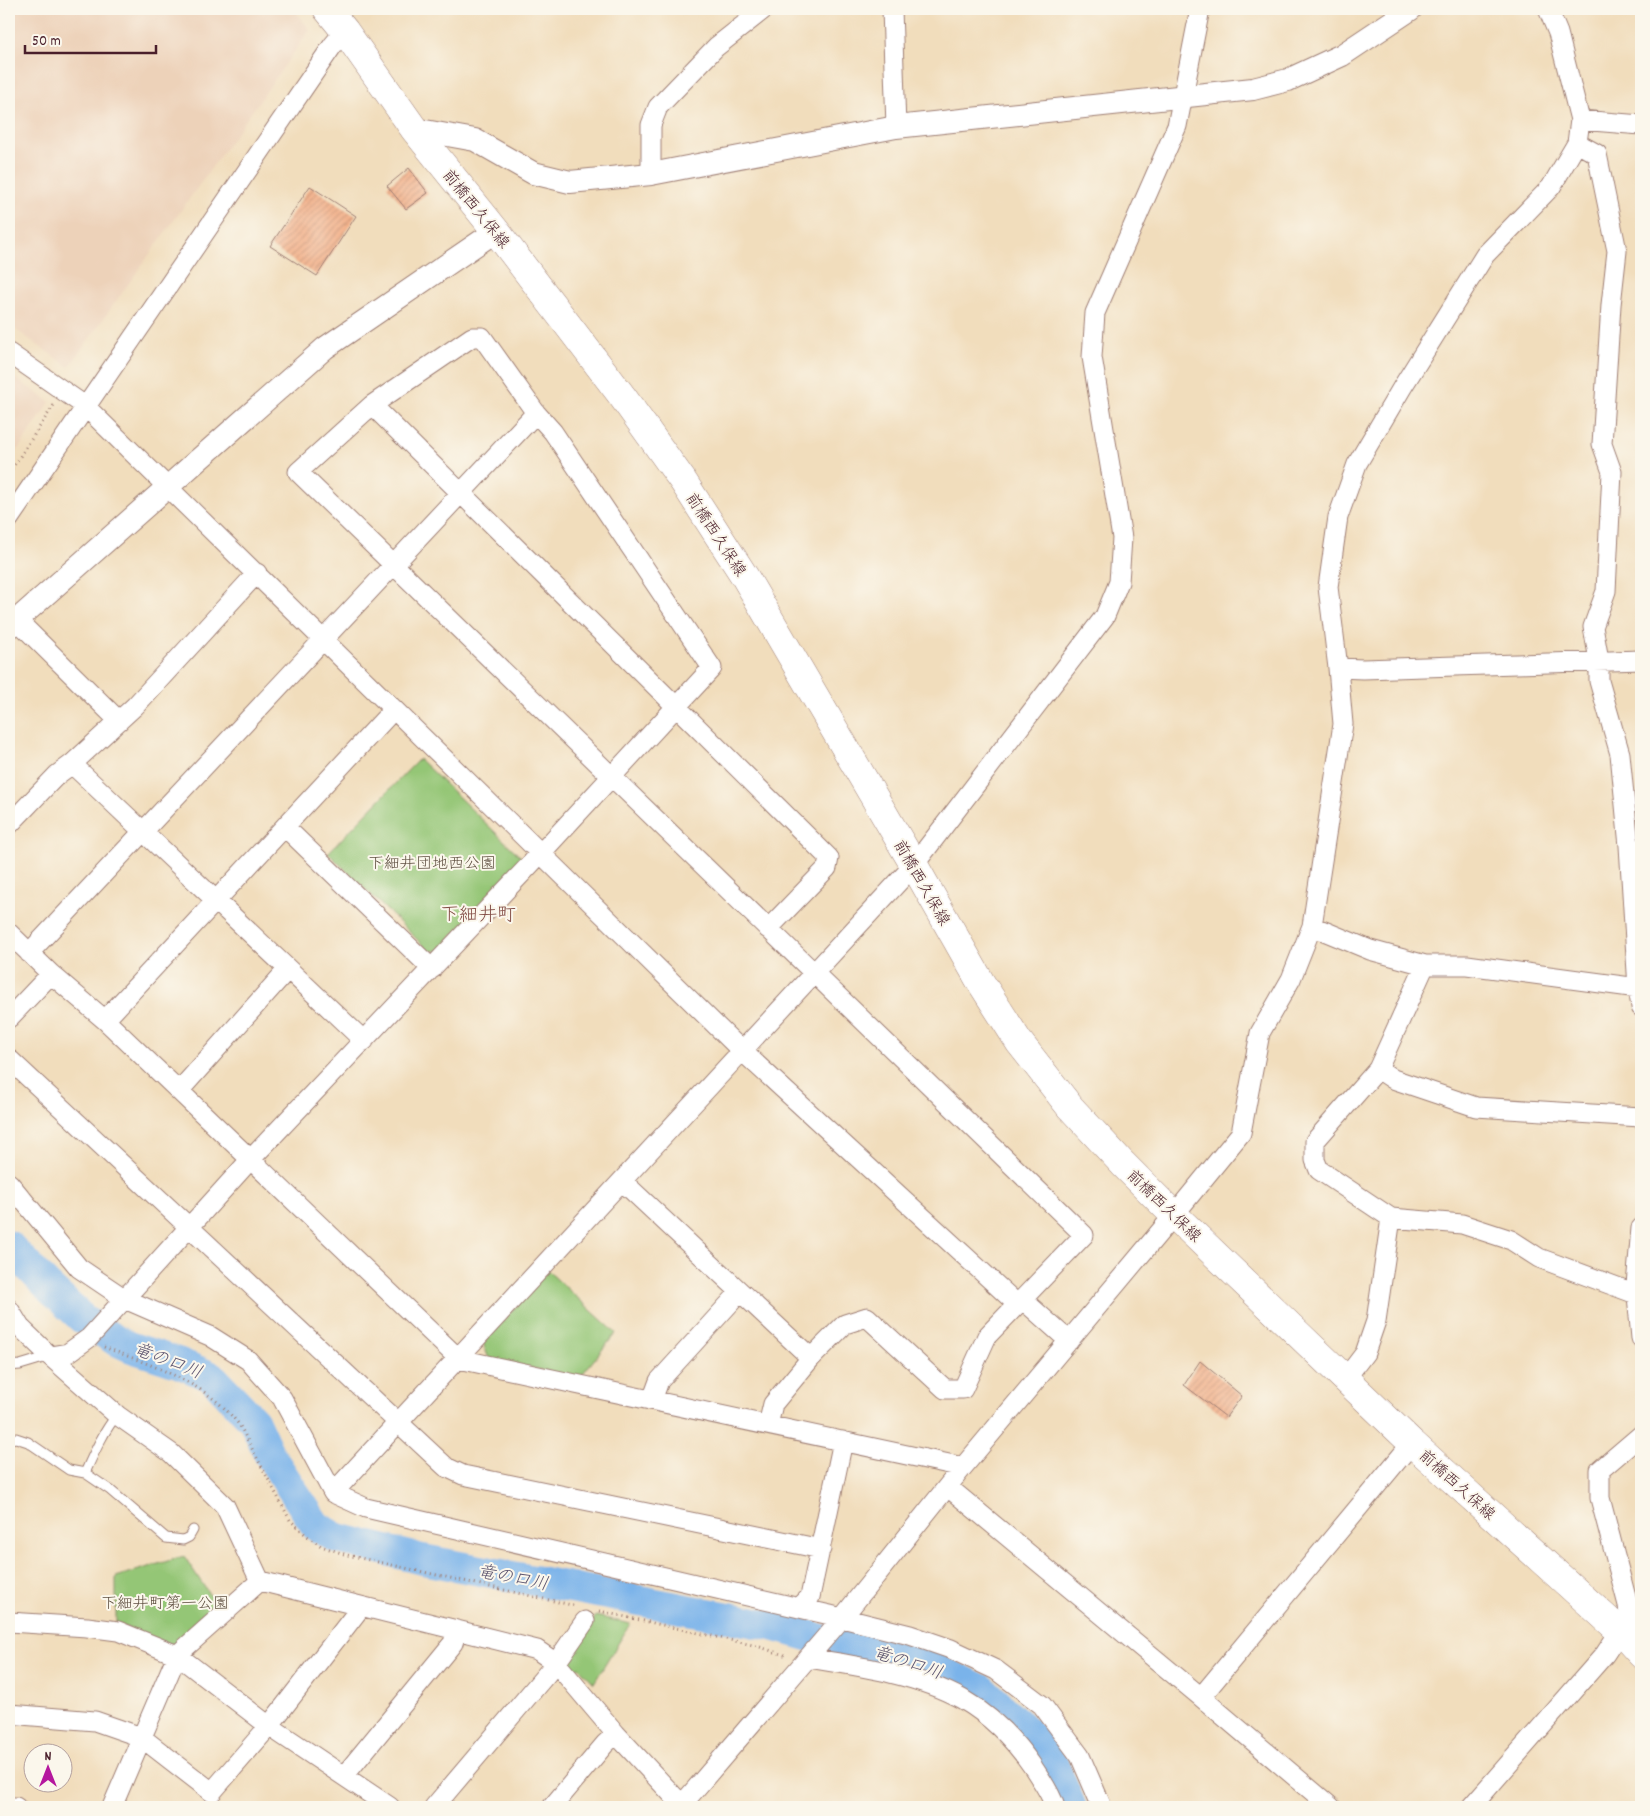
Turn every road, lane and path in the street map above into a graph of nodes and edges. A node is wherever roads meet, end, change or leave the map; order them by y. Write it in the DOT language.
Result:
graph roads {
  1 [pos="327,9"];
  2 [pos="764,9"];
  3 [pos="892,9"];
  4 [pos="1200,9"];
  5 [pos="1411,9"];
  6 [pos="1548,9"];
  7 [pos="346,31"];
  8 [pos="1184,95"];
  9 [pos="1580,120"];
  10 [pos="1641,125"];
  11 [pos="896,127"];
  12 [pos="414,129"];
  13 [pos="1577,143"];
  14 [pos="651,174"];
  15 [pos="496,231"];
  16 [pos="9,353"];
  17 [pos="64,391"];
  18 [pos="372,405"];
  19 [pos="85,406"];
  20 [pos="536,414"];
  21 [pos="9,473"];
  22 [pos="167,486"];
  23 [pos="461,493"];
  24 [pos="9,519"];
  25 [pos="394,565"];
  26 [pos="256,573"];
  27 [pos="13,623"];
  28 [pos="324,639"];
  29 [pos="1599,660"];
  30 [pos="1641,660"];
  31 [pos="1338,668"];
  32 [pos="676,706"];
  33 [pos="394,709"];
  34 [pos="119,721"];
  35 [pos="72,764"];
  36 [pos="612,777"];
  37 [pos="9,825"];
  38 [pos="285,827"];
  39 [pos="143,832"];
  40 [pos="542,853"];
  41 [pos="914,865"];
  42 [pos="216,901"];
  43 [pos="1312,926"];
  44 [pos="768,929"];
  45 [pos="9,933"];
  46 [pos="29,953"];
  47 [pos="1425,966"];
  48 [pos="288,969"];
  49 [pos="432,969"];
  50 [pos="814,973"];
  51 [pos="51,974"];
  52 [pos="1638,988"];
  53 [pos="1641,1007"];
  54 [pos="9,1018"];
  55 [pos="105,1020"];
  56 [pos="364,1041"];
  57 [pos="742,1050"];
  58 [pos="9,1059"];
  59 [pos="1378,1068"];
  60 [pos="179,1091"];
  61 [pos="1641,1117"];
  62 [pos="250,1160"];
  63 [pos="622,1181"];
  64 [pos="9,1183"];
  65 [pos="1174,1216"];
  66 [pos="1391,1218"];
  67 [pos="189,1228"];
  68 [pos="1641,1228"];
  69 [pos="1639,1266"];
  70 [pos="740,1292"];
  71 [pos="1636,1294"];
  72 [pos="1020,1301"];
  73 [pos="121,1302"];
  74 [pos="9,1310"];
  75 [pos="1641,1338"];
  76 [pos="1069,1341"];
  77 [pos="50,1356"];
  78 [pos="811,1358"];
  79 [pos="459,1359"];
  80 [pos="9,1366"];
  81 [pos="1346,1378"];
  82 [pos="652,1400"];
  83 [pos="117,1415"];
  84 [pos="398,1423"];
  85 [pos="768,1425"];
  86 [pos="1641,1435"];
  87 [pos="9,1439"];
  88 [pos="843,1441"];
  89 [pos="1412,1442"];
  90 [pos="963,1467"];
  91 [pos="85,1473"];
  92 [pos="948,1487"];
  93 [pos="333,1493"];
  94 [pos="193,1530"];
  95 [pos="820,1548"];
  96 [pos="260,1581"];
  97 [pos="361,1608"];
  98 [pos="799,1608"];
  99 [pos="840,1620"];
  100 [pos="585,1621"];
  101 [pos="9,1622"];
  102 [pos="1630,1627"];
  103 [pos="457,1630"];
  104 [pos="1641,1654"];
  105 [pos="177,1655"];
  106 [pos="810,1655"];
  107 [pos="556,1663"];
  108 [pos="1201,1697"];
  109 [pos="9,1714"];
  110 [pos="269,1726"];
  111 [pos="616,1734"];
  112 [pos="141,1737"];
  113 [pos="344,1776"];
  114 [pos="681,1806"];
  115 [pos="9,1807"];
  116 [pos="16,1807"];
  117 [pos="112,1807"];
  118 [pos="390,1807"];
  119 [pos="434,1807"];
  120 [pos="552,1807"];
  121 [pos="1055,1807"];
  122 [pos="1102,1807"];
  123 [pos="1330,1807"];
  124 [pos="1471,1807"];
  1 -- 7 [label="main road, 前橋西久保線"];
  2 -- 14 [label="street"];
  3 -- 11 [label="street"];
  4 -- 8 [label="street"];
  5 -- 8 [label="street"];
  6 -- 9 [label="street"];
  7 -- 12 [label="main road, 前橋西久保線"];
  7 -- 19 [label="street"];
  8 -- 11 [label="street"];
  8 -- 41 [label="street"];
  9 -- 10 [label="street"];
  9 -- 13 [label="street"];
  11 -- 14 [label="street"];
  12 -- 14 [label="street"];
  12 -- 15 [label="main road, 前橋西久保線"];
  13 -- 29 [label="street"];
  13 -- 31 [label="street"];
  15 -- 22 [label="street"];
  15 -- 41 [label="main road, 前橋西久保線"];
  16 -- 17 [label="street"];
  17 -- 19 [label="street"];
  17 -- 21 [label="path"];
  18 -- 20 [label="street"];
  18 -- 23 [label="street"];
  18 -- 25 [label="street"];
  19 -- 22 [label="street"];
  19 -- 24 [label="street"];
  20 -- 23 [label="street"];
  20 -- 32 [label="street"];
  22 -- 26 [label="street"];
  22 -- 27 [label="street"];
  23 -- 25 [label="street"];
  23 -- 32 [label="street"];
  25 -- 28 [label="street"];
  25 -- 36 [label="street"];
  26 -- 28 [label="street"];
  26 -- 34 [label="street"];
  27 -- 34 [label="street"];
  28 -- 33 [label="street"];
  28 -- 39 [label="street"];
  29 -- 30 [label="street"];
  29 -- 31 [label="street"];
  29 -- 52 [label="street"];
  31 -- 43 [label="street"];
  32 -- 36 [label="street"];
  32 -- 44 [label="street"];
  33 -- 38 [label="street"];
  33 -- 40 [label="street"];
  34 -- 35 [label="street"];
  35 -- 37 [label="street"];
  35 -- 39 [label="street"];
  36 -- 40 [label="street"];
  36 -- 44 [label="street"];
  38 -- 42 [label="street"];
  38 -- 49 [label="street"];
  39 -- 42 [label="street"];
  39 -- 46 [label="street"];
  40 -- 49 [label="street"];
  40 -- 57 [label="street"];
  41 -- 50 [label="street"];
  41 -- 65 [label="main road, 前橋西久保線"];
  42 -- 48 [label="street"];
  42 -- 55 [label="street"];
  43 -- 47 [label="street"];
  43 -- 65 [label="street"];
  44 -- 50 [label="street"];
  45 -- 46 [label="street"];
  46 -- 51 [label="street"];
  47 -- 52 [label="street"];
  47 -- 59 [label="street"];
  48 -- 56 [label="street"];
  48 -- 60 [label="street"];
  49 -- 56 [label="street"];
  50 -- 57 [label="street"];
  50 -- 72 [label="street"];
  51 -- 54 [label="street"];
  51 -- 55 [label="street"];
  52 -- 53 [label="street"];
  55 -- 60 [label="street"];
  56 -- 62 [label="street"];
  57 -- 63 [label="street"];
  57 -- 72 [label="street"];
  58 -- 67 [label="street"];
  59 -- 61 [label="street"];
  59 -- 66 [label="street"];
  60 -- 62 [label="street"];
  62 -- 67 [label="street"];
  62 -- 79 [label="street"];
  63 -- 70 [label="street"];
  63 -- 79 [label="street"];
  64 -- 73 [label="street"];
  65 -- 76 [label="street"];
  65 -- 81 [label="main road, 前橋西久保線"];
  66 -- 71 [label="street"];
  66 -- 81 [label="street"];
  67 -- 73 [label="street"];
  67 -- 84 [label="street"];
  68 -- 69 [label="street"];
  69 -- 71 [label="street"];
  70 -- 78 [label="street"];
  70 -- 82 [label="street"];
  71 -- 75 [label="street"];
  72 -- 76 [label="street"];
  72 -- 78 [label="street"];
  73 -- 77 [label="street"];
  73 -- 93 [label="street"];
  74 -- 77 [label="street"];
  76 -- 90 [label="street"];
  77 -- 80 [label="lane"];
  77 -- 83 [label="street"];
  78 -- 85 [label="street"];
  79 -- 82 [label="street"];
  79 -- 84 [label="street"];
  81 -- 89 [label="main road, 前橋西久保線"];
  82 -- 85 [label="street"];
  83 -- 91 [label="lane"];
  83 -- 96 [label="street"];
  84 -- 93 [label="street"];
  84 -- 95 [label="street"];
  85 -- 88 [label="street"];
  86 -- 102 [label="street"];
  87 -- 91 [label="lane"];
  88 -- 90 [label="street"];
  88 -- 95 [label="street"];
  89 -- 102 [label="main road, 前橋西久保線"];
  89 -- 108 [label="street"];
  90 -- 92 [label="street"];
  91 -- 94 [label="lane"];
  92 -- 99 [label="street"];
  92 -- 108 [label="street"];
  93 -- 98 [label="street"];
  95 -- 98 [label="street"];
  96 -- 97 [label="street"];
  96 -- 105 [label="street"];
  97 -- 103 [label="street"];
  97 -- 110 [label="street"];
  98 -- 99 [label="street"];
  99 -- 106 [label="street"];
  99 -- 122 [label="street"];
  100 -- 107 [label="street"];
  101 -- 105 [label="street"];
  102 -- 104 [label="main road, 前橋西久保線"];
  102 -- 124 [label="street"];
  103 -- 107 [label="street"];
  103 -- 113 [label="street"];
  105 -- 110 [label="street"];
  105 -- 112 [label="street"];
  106 -- 114 [label="street"];
  106 -- 121 [label="street"];
  107 -- 111 [label="street"];
  107 -- 119 [label="street"];
  108 -- 123 [label="street"];
  109 -- 112 [label="street"];
  110 -- 112 [label="street"];
  110 -- 113 [label="street"];
  111 -- 114 [label="street"];
  111 -- 120 [label="street"];
  112 -- 117 [label="street"];
  113 -- 118 [label="street"];
  115 -- 116 [label="street"];
}
